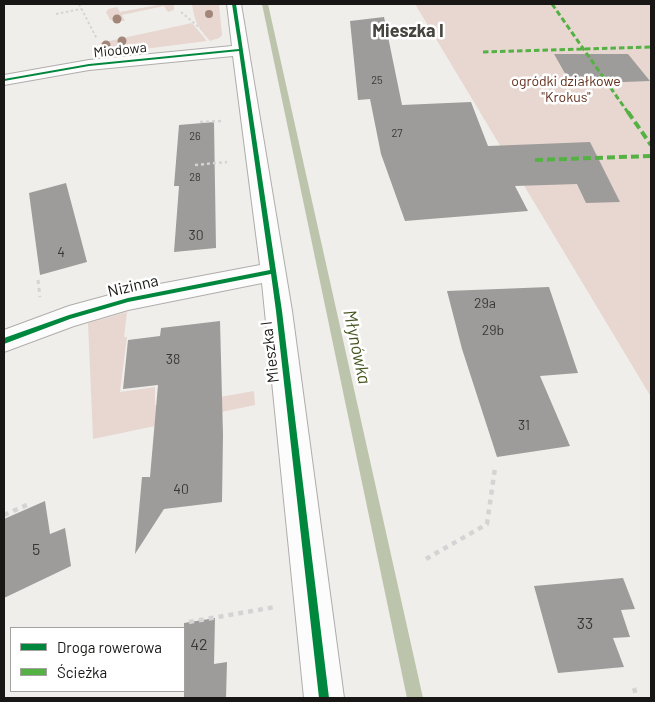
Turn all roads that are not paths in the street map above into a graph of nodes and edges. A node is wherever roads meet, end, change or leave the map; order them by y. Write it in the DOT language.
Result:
graph roads {
  1 [pos="234,4"];
  2 [pos="240,50"];
  3 [pos="4,80"];
  4 [pos="272,272"];
  5 [pos="4,340"];
  6 [pos="324,698"];
  1 -- 2 [label="street, Mieszka I"];
  2 -- 3 [label="street, Miodowa"];
  2 -- 4 [label="street, Mieszka I"];
  4 -- 5 [label="street, Nizinna"];
  4 -- 6 [label="street, Mieszka I"];
}
